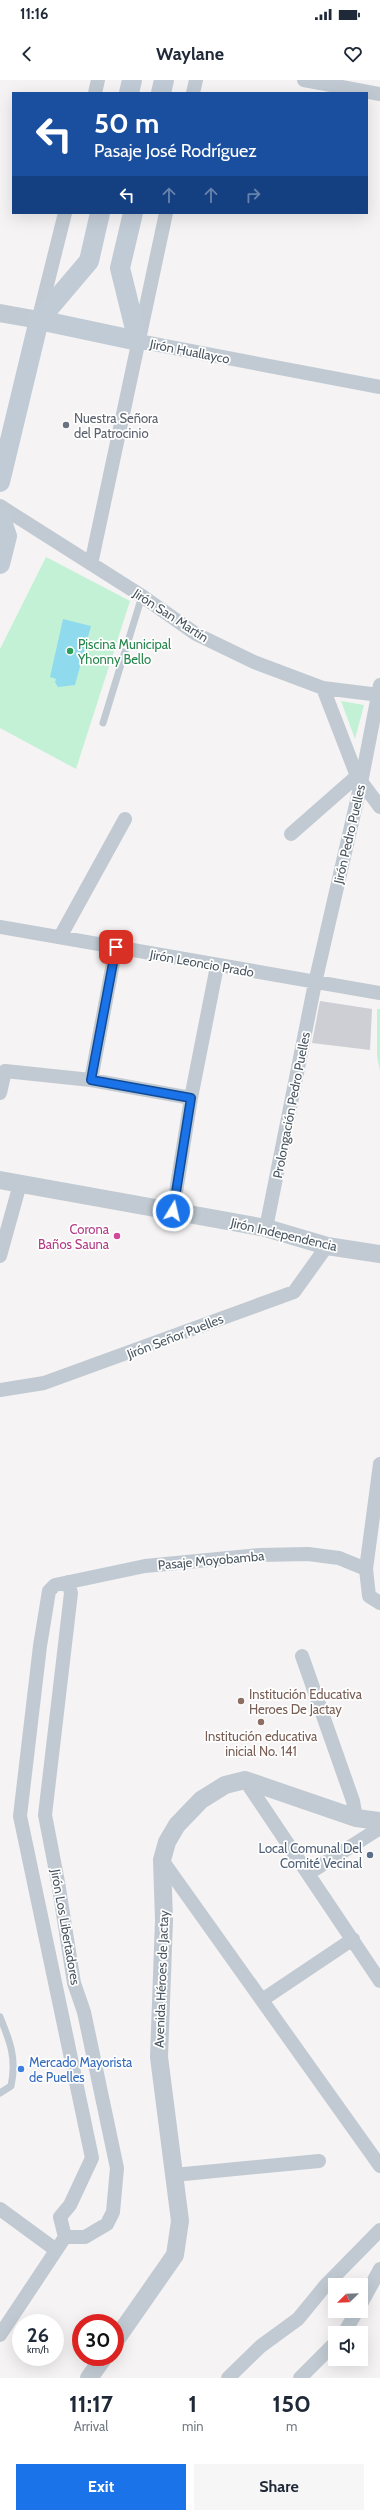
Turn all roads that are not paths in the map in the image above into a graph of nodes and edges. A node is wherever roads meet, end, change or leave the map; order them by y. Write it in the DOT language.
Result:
graph roads {
  1 [pos="98,80"];
  2 [pos="132,80"];
  3 [pos="164,80"];
  4 [pos="196,80"];
  5 [pos="304,80"];
  6 [pos="95,92"];
  7 [pos="129,92"];
  8 [pos="161,92"];
  9 [pos="193,92"];
  10 [pos="380,94"];
  11 [pos="65,214"];
  12 [pos="100,214"];
  13 [pos="133,214"];
  14 [pos="166,214"];
  15 [pos="0,313"];
  16 [pos="39,320"];
  17 [pos="138,341"];
  18 [pos="380,387"];
  19 [pos="0,482"];
  20 [pos="0,506"];
  21 [pos="0,516"];
  22 [pos="0,564"];
  23 [pos="91,564"];
  24 [pos="142,596"];
  25 [pos="323,688"];
  26 [pos="379,691"];
  27 [pos="103,723"];
  28 [pos="359,779"];
  29 [pos="380,807"];
  30 [pos="125,819"];
  31 [pos="291,834"];
  32 [pos="0,927"];
  33 [pos="60,937"];
  34 [pos="116,947"];
  35 [pos="217,966"];
  36 [pos="315,983"];
  37 [pos="380,993"];
  38 [pos="91,1080"];
  39 [pos="0,1093"];
  40 [pos="191,1098"];
  41 [pos="0,1180"];
  42 [pos="20,1184"];
  43 [pos="173,1211"];
  44 [pos="266,1228"];
  45 [pos="328,1246"];
  46 [pos="380,1254"];
  47 [pos="0,1256"];
  48 [pos="0,1390"];
  49 [pos="380,1464"];
  50 [pos="366,1569"];
  51 [pos="61,1584"];
  52 [pos="375,1599"];
  53 [pos="302,1656"];
  54 [pos="245,1780"];
  55 [pos="356,1818"];
  56 [pos="380,1821"];
  57 [pos="380,1828"];
  58 [pos="162,1860"];
  59 [pos="309,1874"];
  60 [pos="353,1939"];
  61 [pos="380,1981"];
  62 [pos="262,2000"];
  63 [pos="0,2017"];
  64 [pos="0,2093"];
  65 [pos="378,2160"];
  66 [pos="320,2161"];
  67 [pos="174,2175"];
  68 [pos="0,2209"];
  69 [pos="380,2230"];
  70 [pos="65,2237"];
  71 [pos="56,2250"];
  72 [pos="380,2269"];
  73 [pos="368,2291"];
  74 [pos="124,2328"];
  75 [pos="0,2335"];
  76 [pos="328,2351"];
  77 [pos="98,2366"];
  78 [pos="89,2378"];
  79 [pos="228,2378"];
  80 [pos="300,2378"];
  1 -- 6 [label="street"];
  2 -- 7 [label="main road"];
  3 -- 8 [label="main road"];
  4 -- 9 [label="street"];
  5 -- 10 [label="street"];
  11 -- 16 [label="street"];
  12 -- 16 [label="main road"];
  13 -- 17 [label="main road"];
  14 -- 17 [label="street"];
  15 -- 16 [label="street, Jirón Huallayco"];
  16 -- 17 [label="main road, Jirón Huallayco"];
  16 -- 19 [label="main road"];
  17 -- 18 [label="street, Jirón Huallayco"];
  17 -- 23 [label="street"];
  20 -- 23 [label="street, Jirón San Martín"];
  21 -- 22 [label="main road"];
  23 -- 24 [label="street, Jirón San Martín"];
  24 -- 25 [label="street, Jirón San Martín"];
  24 -- 27 [label="lane"];
  25 -- 26 [label="street, Jirón San Martín"];
  25 -- 28 [label="street"];
  26 -- 28 [label="street, Jirón Pedro Puelles"];
  28 -- 29 [label="street"];
  28 -- 31 [label="street"];
  28 -- 36 [label="street, Jirón Pedro Puelles"];
  30 -- 33 [label="street"];
  32 -- 33 [label="street, Jirón Leoncio Prado"];
  33 -- 34 [label="street, Jirón Leoncio Prado"];
  34 -- 35 [label="street, Jirón Leoncio Prado"];
  34 -- 38 [label="street"];
  35 -- 36 [label="street, Jirón Leoncio Prado"];
  35 -- 40 [label="street"];
  36 -- 37 [label="street, Jirón Leoncio Prado"];
  36 -- 44 [label="street, Prolongación Pedro Puelles"];
  38 -- 39 [label="street"];
  38 -- 40 [label="street"];
  40 -- 43 [label="street"];
  41 -- 42 [label="street, Jirón Independencia"];
  42 -- 43 [label="street, Jirón Independencia"];
  42 -- 47 [label="street"];
  43 -- 44 [label="street, Jirón Independencia"];
  44 -- 45 [label="street, Jirón Independencia"];
  45 -- 46 [label="street, Jirón Independencia"];
  45 -- 48 [label="street, Jirón Señor Puelles"];
  49 -- 50 [label="street"];
  50 -- 51 [label="street, Pasaje Moyobamba"];
  50 -- 52 [label="street"];
  51 -- 70 [label="street, Jirón Los Libertadores"];
  51 -- 70 [label="street, Jirón Los Libertadores"];
  53 -- 55 [label="street"];
  54 -- 55 [label="street"];
  54 -- 58 [label="street, Avenida Héroes de Jactay"];
  54 -- 59 [label="street"];
  55 -- 56 [label="street"];
  57 -- 59 [label="street"];
  58 -- 62 [label="street"];
  58 -- 67 [label="street, Avenida Héroes de Jactay"];
  59 -- 60 [label="street"];
  60 -- 61 [label="street"];
  60 -- 62 [label="street"];
  62 -- 65 [label="street"];
  63 -- 64 [label="lane"];
  66 -- 67 [label="street"];
  67 -- 74 [label="street, Avenida Héroes de Jactay"];
  68 -- 71 [label="street"];
  69 -- 79 [label="street"];
  70 -- 71 [label="street"];
  71 -- 75 [label="street"];
  72 -- 73 [label="street"];
  76 -- 80 [label="street"];
  77 -- 78 [label="street"];
}
